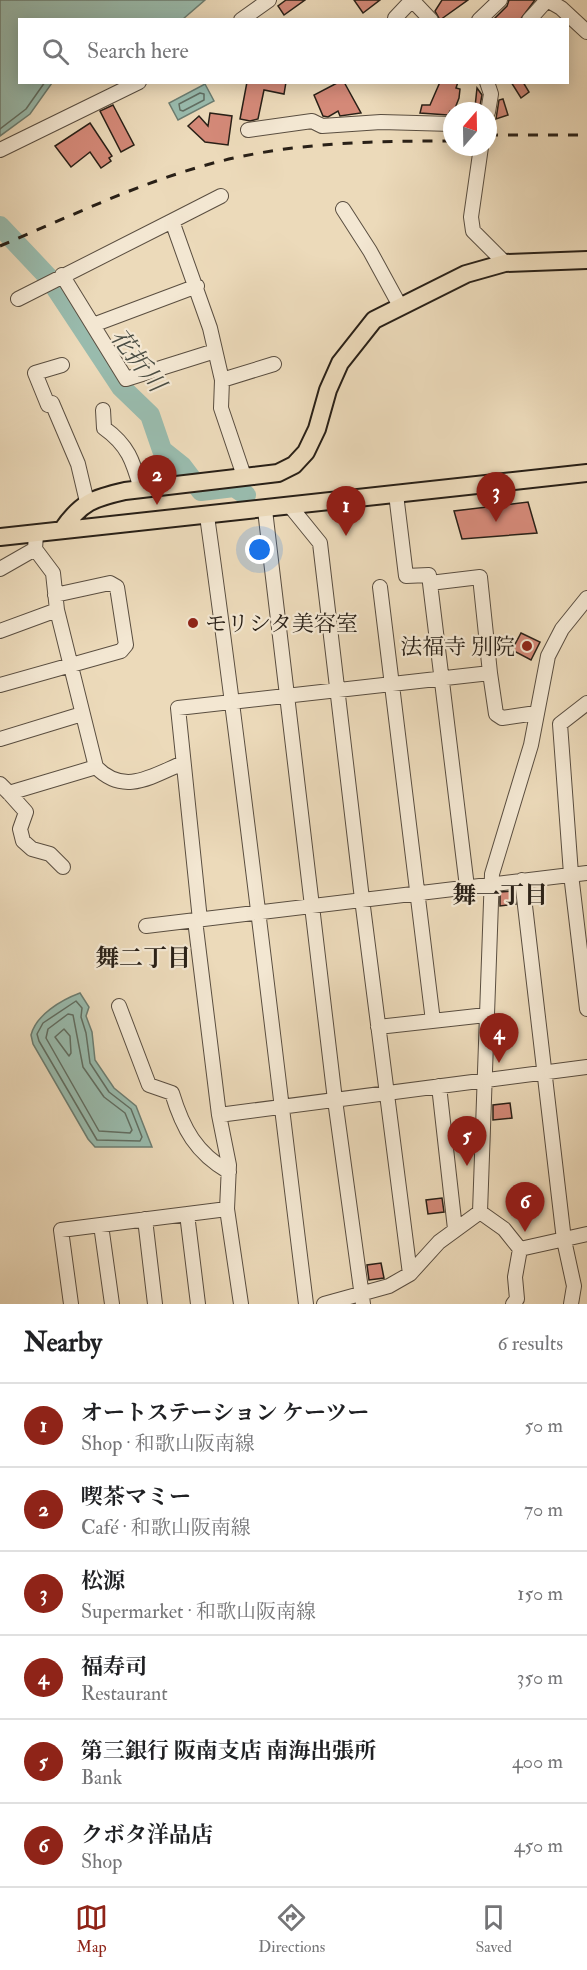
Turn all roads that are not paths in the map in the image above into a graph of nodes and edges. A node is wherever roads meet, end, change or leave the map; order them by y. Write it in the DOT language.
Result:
graph roads {
  1 [pos="269,0"];
  2 [pos="500,0"];
  3 [pos="547,0"];
  4 [pos="244,18"];
  5 [pos="395,18"];
  6 [pos="428,18"];
  7 [pos="481,18"];
  8 [pos="531,18"];
  9 [pos="587,32"];
  10 [pos="136,84"];
  11 [pos="488,84"];
  12 [pos="490,102"];
  13 [pos="443,124"];
  14 [pos="248,130"];
  15 [pos="0,150"];
  16 [pos="480,156"];
  17 [pos="221,196"];
  18 [pos="343,209"];
  19 [pos="172,221"];
  20 [pos="587,261"];
  21 [pos="505,263"];
  22 [pos="62,275"];
  23 [pos="197,285"];
  24 [pos="18,299"];
  25 [pos="400,306"];
  26 [pos="93,325"];
  27 [pos="215,351"];
  28 [pos="62,364"];
  29 [pos="274,364"];
  30 [pos="222,380"];
  31 [pos="103,410"];
  32 [pos="587,473"];
  33 [pos="244,476"];
  34 [pos="141,489"];
  35 [pos="396,494"];
  36 [pos="87,502"];
  37 [pos="290,507"];
  38 [pos="265,510"];
  39 [pos="207,516"];
  40 [pos="62,530"];
  41 [pos="0,537"];
  42 [pos="35,541"];
  43 [pos="0,569"];
  44 [pos="430,583"];
  45 [pos="380,587"];
  46 [pos="56,595"];
  47 [pos="587,598"];
  48 [pos="57,610"];
  49 [pos="0,631"];
  50 [pos="70,665"];
  51 [pos="490,673"];
  52 [pos="443,678"];
  53 [pos="392,684"];
  54 [pos="0,685"];
  55 [pos="336,690"];
  56 [pos="288,696"];
  57 [pos="233,702"];
  58 [pos="587,703"];
  59 [pos="536,713"];
  60 [pos="82,714"];
  61 [pos="0,739"];
  62 [pos="183,763"];
  63 [pos="96,766"];
  64 [pos="5,789"];
  65 [pos="63,867"];
  66 [pos="587,873"];
  67 [pos="571,874"];
  68 [pos="522,880"];
  69 [pos="490,884"];
  70 [pos="467,887"];
  71 [pos="417,893"];
  72 [pos="362,900"];
  73 [pos="312,906"];
  74 [pos="256,913"];
  75 [pos="198,920"];
  76 [pos="146,926"];
  77 [pos="119,1006"];
  78 [pos="587,1009"];
  79 [pos="486,1015"];
  80 [pos="433,1022"];
  81 [pos="378,1027"];
  82 [pos="587,1067"];
  83 [pos="544,1072"];
  84 [pos="484,1078"];
  85 [pos="439,1086"];
  86 [pos="387,1092"];
  87 [pos="335,1100"];
  88 [pos="281,1107"];
  89 [pos="219,1115"];
  90 [pos="229,1172"];
  91 [pos="227,1209"];
  92 [pos="480,1212"];
  93 [pos="187,1214"];
  94 [pos="145,1219"];
  95 [pos="101,1225"];
  96 [pos="455,1229"];
  97 [pos="587,1234"];
  98 [pos="564,1240"];
  99 [pos="520,1249"];
  100 [pos="410,1274"];
  101 [pos="362,1299"];
  102 [pos="71,1304"];
  103 [pos="112,1304"];
  104 [pos="155,1304"];
  105 [pos="198,1304"];
  106 [pos="241,1304"];
  107 [pos="306,1304"];
  108 [pos="324,1304"];
  109 [pos="513,1304"];
  110 [pos="571,1304"];
  1 -- 4 [label="street"];
  2 -- 7 [label="street"];
  3 -- 8 [label="street"];
  3 -- 9 [label="street"];
  5 -- 6 [label="street"];
  10 -- 15 [label="street"];
  11 -- 12 [label="street"];
  13 -- 14 [label="street"];
  16 -- 21 [label="street"];
  17 -- 19 [label="street"];
  18 -- 25 [label="street"];
  19 -- 22 [label="street"];
  19 -- 23 [label="street"];
  20 -- 21 [label="main road"];
  21 -- 25 [label="main road"];
  22 -- 24 [label="street"];
  22 -- 26 [label="street"];
  23 -- 26 [label="street"];
  23 -- 27 [label="street"];
  25 -- 33 [label="main road"];
  26 -- 27 [label="street"];
  27 -- 30 [label="street"];
  28 -- 36 [label="street"];
  29 -- 30 [label="street"];
  30 -- 33 [label="street"];
  31 -- 34 [label="street"];
  32 -- 35 [label="main road"];
  33 -- 34 [label="main road"];
  34 -- 36 [label="main road"];
  35 -- 37 [label="main road"];
  35 -- 44 [label="street"];
  36 -- 40 [label="main road"];
  37 -- 38 [label="main road"];
  37 -- 55 [label="street"];
  38 -- 39 [label="main road"];
  38 -- 56 [label="street"];
  39 -- 40 [label="main road"];
  39 -- 57 [label="street"];
  40 -- 42 [label="main road"];
  41 -- 42 [label="main road"];
  42 -- 43 [label="street"];
  42 -- 46 [label="street"];
  44 -- 51 [label="street"];
  44 -- 52 [label="street"];
  45 -- 53 [label="street"];
  46 -- 48 [label="street"];
  46 -- 50 [label="street"];
  47 -- 59 [label="street"];
  48 -- 49 [label="street"];
  48 -- 50 [label="street"];
  50 -- 54 [label="street"];
  50 -- 60 [label="street"];
  51 -- 52 [label="street"];
  51 -- 59 [label="street"];
  52 -- 53 [label="street"];
  52 -- 70 [label="street"];
  53 -- 55 [label="street"];
  53 -- 71 [label="street"];
  55 -- 56 [label="street"];
  55 -- 72 [label="street"];
  56 -- 57 [label="street"];
  56 -- 73 [label="street"];
  57 -- 62 [label="street"];
  57 -- 74 [label="street"];
  58 -- 67 [label="street"];
  59 -- 69 [label="street"];
  60 -- 61 [label="street"];
  60 -- 63 [label="street"];
  62 -- 63 [label="street"];
  62 -- 75 [label="street"];
  63 -- 64 [label="street"];
  64 -- 65 [label="street"];
  66 -- 67 [label="street"];
  67 -- 68 [label="street"];
  67 -- 78 [label="street"];
  68 -- 69 [label="street"];
  68 -- 83 [label="street"];
  69 -- 70 [label="street"];
  69 -- 79 [label="street"];
  70 -- 71 [label="street"];
  71 -- 72 [label="street"];
  71 -- 80 [label="street"];
  72 -- 73 [label="street"];
  72 -- 81 [label="street"];
  73 -- 74 [label="street"];
  73 -- 87 [label="street"];
  74 -- 75 [label="street"];
  74 -- 88 [label="street"];
  75 -- 76 [label="street"];
  75 -- 89 [label="street"];
  77 -- 90 [label="street"];
  79 -- 80 [label="street"];
  79 -- 84 [label="street"];
  80 -- 81 [label="street"];
  81 -- 86 [label="street"];
  82 -- 83 [label="street"];
  83 -- 84 [label="street"];
  83 -- 98 [label="street"];
  84 -- 85 [label="street"];
  84 -- 92 [label="street"];
  85 -- 86 [label="street"];
  85 -- 96 [label="street"];
  86 -- 87 [label="street"];
  86 -- 100 [label="street"];
  87 -- 88 [label="street"];
  87 -- 101 [label="street"];
  88 -- 89 [label="street"];
  88 -- 107 [label="street"];
  89 -- 90 [label="street"];
  90 -- 91 [label="street"];
  91 -- 93 [label="street"];
  91 -- 106 [label="street"];
  92 -- 96 [label="street"];
  92 -- 99 [label="street"];
  93 -- 94 [label="street"];
  93 -- 105 [label="street"];
  94 -- 95 [label="street"];
  94 -- 104 [label="street"];
  95 -- 102 [label="street"];
  95 -- 103 [label="street"];
  96 -- 100 [label="street"];
  97 -- 98 [label="street"];
  98 -- 99 [label="street"];
  98 -- 110 [label="street"];
  99 -- 109 [label="street"];
  100 -- 101 [label="street"];
  101 -- 108 [label="street"];
}
